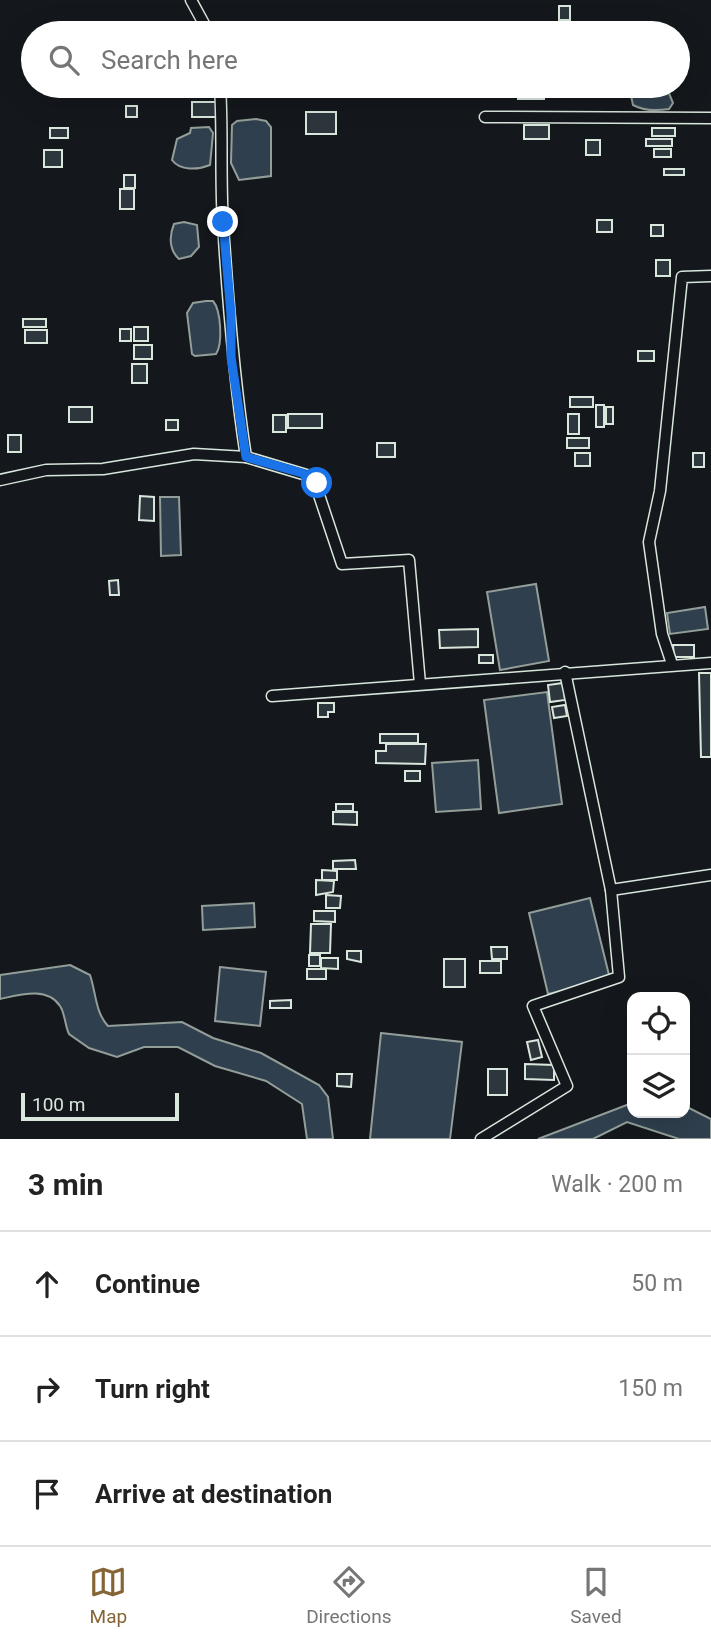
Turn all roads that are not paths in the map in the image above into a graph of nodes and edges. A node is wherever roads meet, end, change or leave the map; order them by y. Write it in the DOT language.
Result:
graph roads {
  1 [pos="191,0"];
  2 [pos="202,21"];
  3 [pos="220,98"];
  4 [pos="485,117"];
  5 [pos="711,118"];
  6 [pos="711,276"];
  7 [pos="246,457"];
  8 [pos="0,480"];
  9 [pos="711,663"];
  10 [pos="672,664"];
  11 [pos="565,672"];
  12 [pos="419,684"];
  13 [pos="272,696"];
  14 [pos="711,875"];
  15 [pos="611,890"];
  16 [pos="481,1139"];
  1 -- 2 [label="street"];
  3 -- 7 [label="street"];
  4 -- 5 [label="street"];
  6 -- 10 [label="street"];
  7 -- 8 [label="street"];
  7 -- 12 [label="street"];
  9 -- 10 [label="street"];
  10 -- 11 [label="street"];
  11 -- 12 [label="street"];
  11 -- 15 [label="street"];
  12 -- 13 [label="street"];
  14 -- 15 [label="street"];
  15 -- 16 [label="street"];
}
